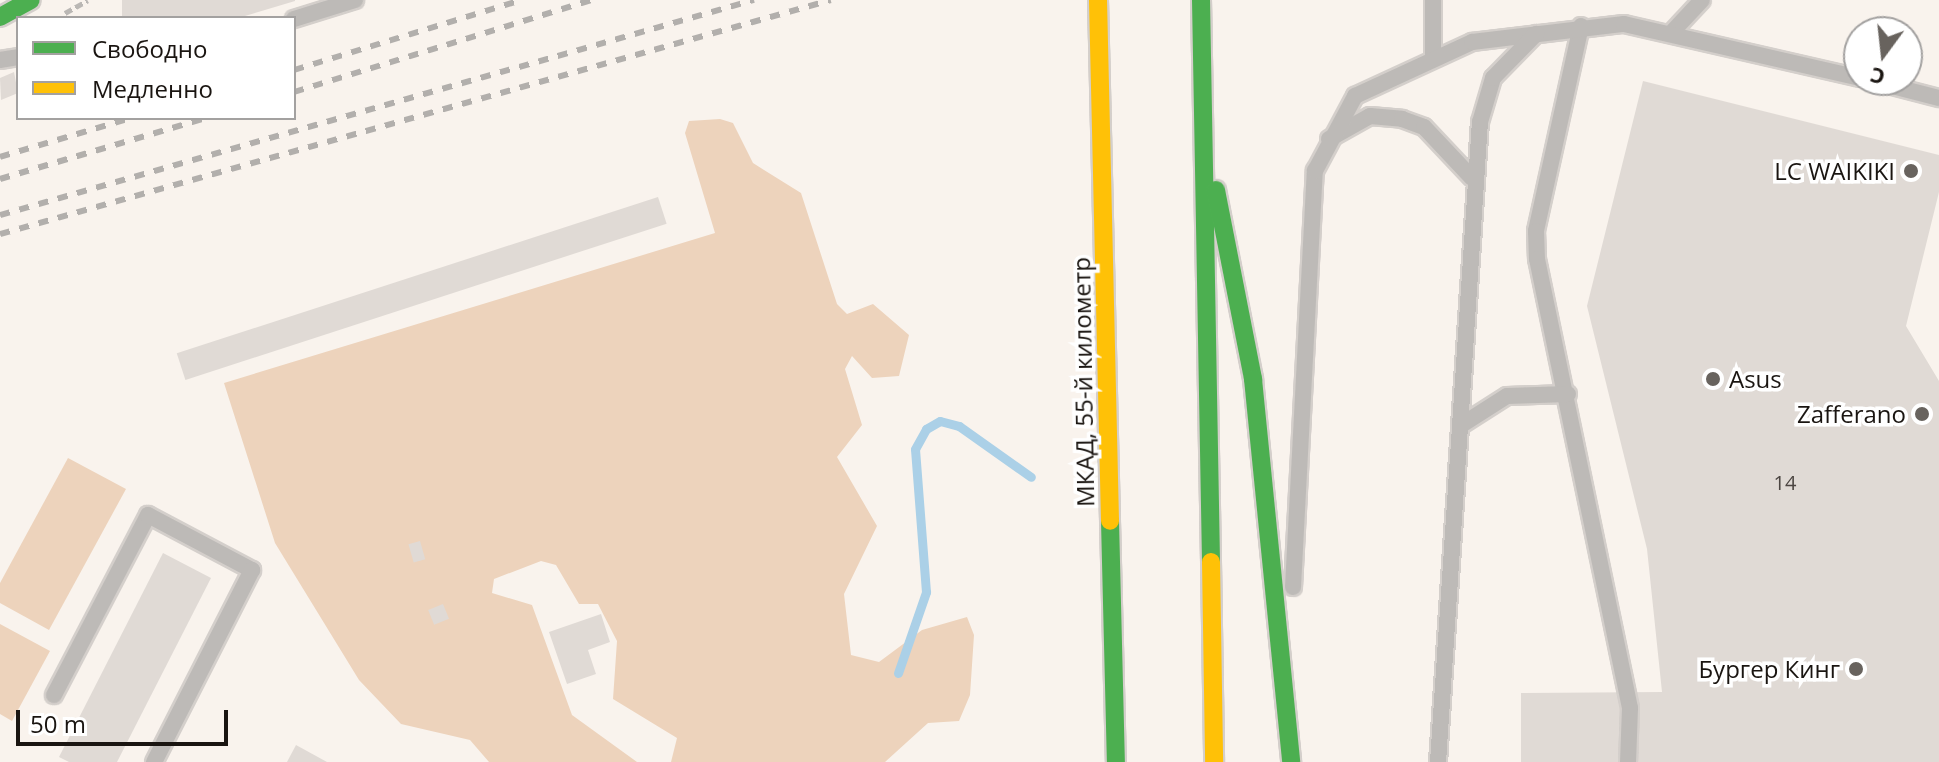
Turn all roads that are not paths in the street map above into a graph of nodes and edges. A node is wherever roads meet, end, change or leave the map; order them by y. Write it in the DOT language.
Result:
graph roads {
  1 [pos="31,0"];
  2 [pos="355,0"];
  3 [pos="1098,0"];
  4 [pos="1201,0"];
  5 [pos="1208,0"];
  6 [pos="1433,0"];
  7 [pos="1702,0"];
  8 [pos="0,17"];
  9 [pos="296,18"];
  10 [pos="1581,26"];
  11 [pos="1540,30"];
  12 [pos="1673,31"];
  13 [pos="1202,45"];
  14 [pos="1433,55"];
  15 [pos="1843,74"];
  16 [pos="1203,122"];
  17 [pos="1326,141"];
  18 [pos="1472,178"];
  19 [pos="1568,394"];
  20 [pos="1463,424"];
  21 [pos="54,695"];
  22 [pos="1290,711"];
  23 [pos="154,762"];
  24 [pos="1113,762"];
  25 [pos="1214,762"];
  26 [pos="1291,762"];
  27 [pos="1438,762"];
  28 [pos="1628,762"];
  1 -- 8 [label="main road"];
  2 -- 9 [label="lane"];
  3 -- 24 [label="main road, МКАД, 55-й километр"];
  4 -- 13 [label="main road"];
  5 -- 13 [label="main road"];
  6 -- 14 [label="lane"];
  7 -- 12 [label="lane"];
  10 -- 11 [label="lane"];
  10 -- 12 [label="lane"];
  10 -- 19 [label="lane"];
  11 -- 14 [label="lane"];
  11 -- 18 [label="lane"];
  12 -- 15 [label="lane"];
  13 -- 16 [label="main road"];
  14 -- 17 [label="lane"];
  16 -- 22 [label="main road"];
  16 -- 25 [label="main road"];
  17 -- 18 [label="lane"];
  17 -- 22 [label="lane"];
  18 -- 20 [label="lane"];
  19 -- 20 [label="lane"];
  19 -- 28 [label="lane"];
  20 -- 27 [label="lane"];
  21 -- 23 [label="lane"];
  22 -- 26 [label="main road"];
}
